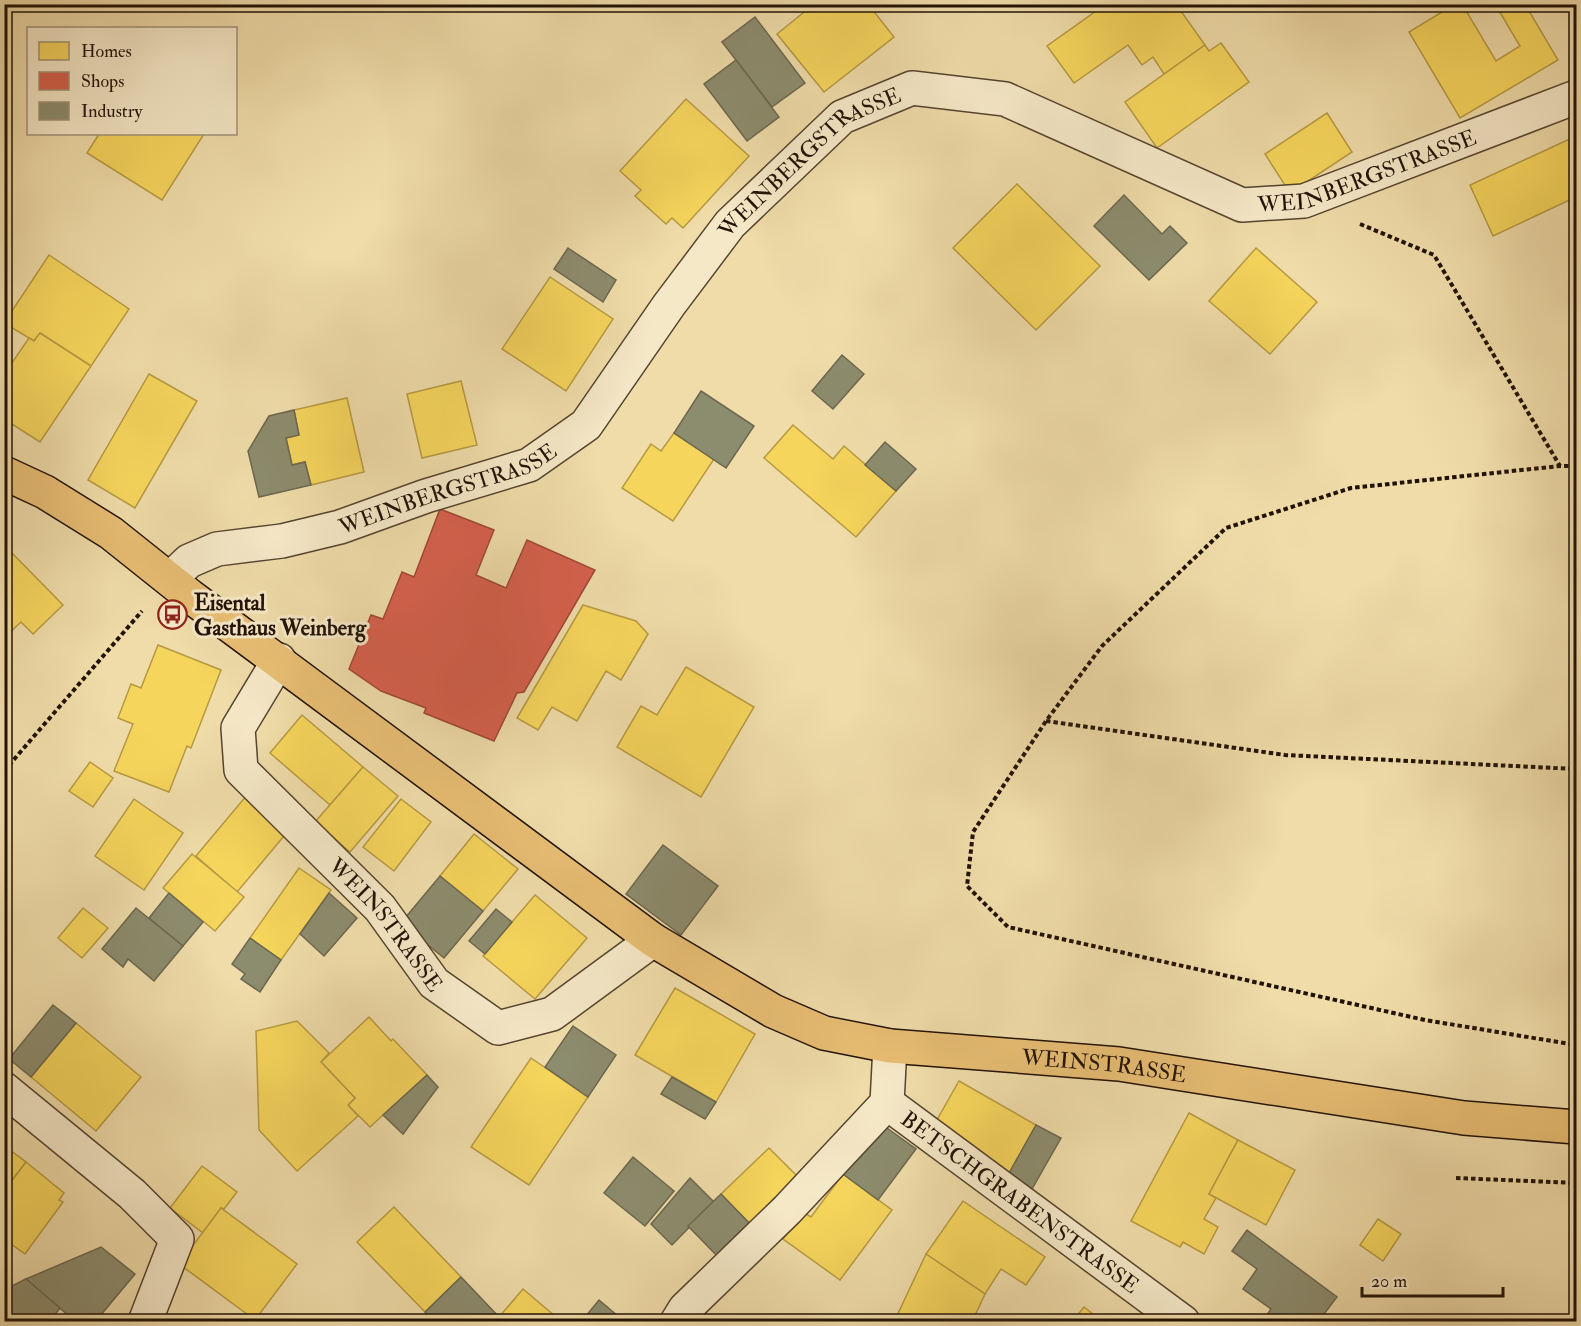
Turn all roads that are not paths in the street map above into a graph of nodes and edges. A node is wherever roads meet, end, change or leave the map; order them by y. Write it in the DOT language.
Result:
graph roads {
  1 [pos="1576,97"];
  2 [pos="4,473"];
  3 [pos="170,579"];
  4 [pos="279,660"];
  5 [pos="653,940"];
  6 [pos="890,1046"];
  7 [pos="4,1089"];
  8 [pos="887,1103"];
  9 [pos="1576,1127"];
  10 [pos="145,1322"];
  11 [pos="677,1322"];
  12 [pos="1183,1322"];
  1 -- 3 [label="street, WEINBERGSTRASSE"];
  2 -- 3 [label="main road, WEINSTRASSE"];
  3 -- 4 [label="main road, WEINSTRASSE"];
  4 -- 5 [label="main road, WEINSTRASSE"];
  4 -- 5 [label="street, WEINSTRASSE"];
  5 -- 6 [label="main road, WEINSTRASSE"];
  6 -- 8 [label="street, BETSCHGRABENSTRASSE"];
  6 -- 9 [label="main road, WEINSTRASSE"];
  7 -- 10 [label="street"];
  8 -- 11 [label="street, BETSCHGRABENSTRASSE"];
  8 -- 12 [label="street, BETSCHGRABENSTRASSE"];
}
